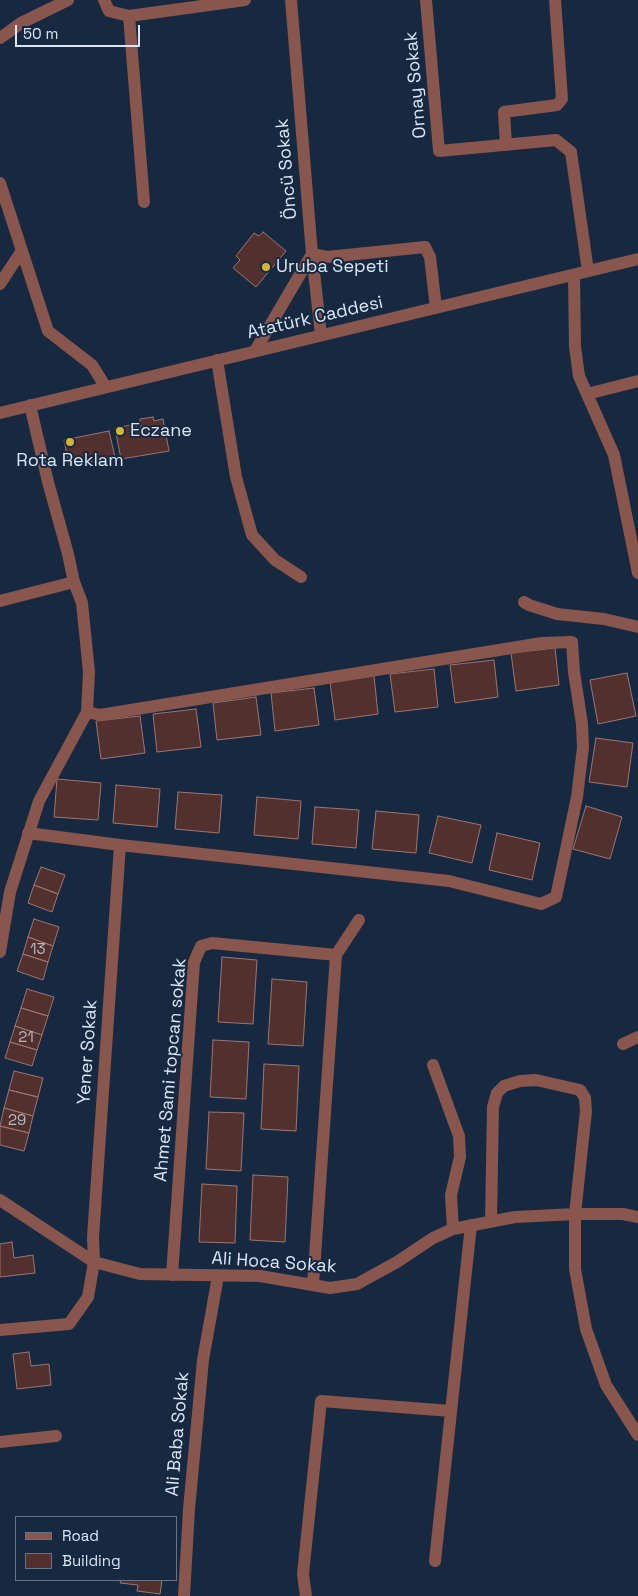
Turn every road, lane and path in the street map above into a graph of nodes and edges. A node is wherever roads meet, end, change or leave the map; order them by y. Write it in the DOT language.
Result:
graph roads {
  1 [pos="68,0"];
  2 [pos="104,0"];
  3 [pos="245,0"];
  4 [pos="291,0"];
  5 [pos="426,0"];
  6 [pos="555,0"];
  7 [pos="130,16"];
  8 [pos="0,38"];
  9 [pos="506,145"];
  10 [pos="0,184"];
  11 [pos="144,202"];
  12 [pos="22,252"];
  13 [pos="312,254"];
  14 [pos="638,259"];
  15 [pos="588,271"];
  16 [pos="574,275"];
  17 [pos="0,284"];
  18 [pos="436,308"];
  19 [pos="322,335"];
  20 [pos="255,350"];
  21 [pos="216,360"];
  22 [pos="638,381"];
  23 [pos="105,386"];
  24 [pos="587,394"];
  25 [pos="30,405"];
  26 [pos="0,413"];
  27 [pos="638,573"];
  28 [pos="301,578"];
  29 [pos="74,582"];
  30 [pos="0,601"];
  31 [pos="524,602"];
  32 [pos="638,627"];
  33 [pos="87,712"];
  34 [pos="28,832"];
  35 [pos="120,845"];
  36 [pos="358,920"];
  37 [pos="0,952"];
  38 [pos="336,955"];
  39 [pos="638,1038"];
  40 [pos="623,1044"];
  41 [pos="433,1065"];
  42 [pos="0,1200"];
  43 [pos="575,1214"];
  44 [pos="638,1217"];
  45 [pos="491,1221"];
  46 [pos="471,1225"];
  47 [pos="453,1229"];
  48 [pos="94,1262"];
  49 [pos="172,1275"];
  50 [pos="218,1276"];
  51 [pos="313,1285"];
  52 [pos="0,1330"];
  53 [pos="451,1411"];
  54 [pos="638,1435"];
  55 [pos="56,1436"];
  56 [pos="0,1442"];
  57 [pos="435,1561"];
  58 [pos="184,1596"];
  59 [pos="306,1596"];
  1 -- 8 [label="street"];
  2 -- 7 [label="street"];
  3 -- 7 [label="street"];
  4 -- 13 [label="street, Öncü Sokak"];
  5 -- 9 [label="street, Ornay Sokak"];
  6 -- 9 [label="street"];
  7 -- 11 [label="street"];
  9 -- 15 [label="street, Ornay Sokak"];
  10 -- 12 [label="street"];
  12 -- 17 [label="street"];
  12 -- 23 [label="street"];
  13 -- 18 [label="street"];
  13 -- 19 [label="street, Öncü Sokak"];
  13 -- 20 [label="street"];
  14 -- 15 [label="street, Atatürk Caddesi"];
  15 -- 16 [label="street, Atatürk Caddesi"];
  16 -- 18 [label="street, Atatürk Caddesi"];
  16 -- 24 [label="street"];
  18 -- 19 [label="street, Atatürk Caddesi"];
  19 -- 20 [label="street, Atatürk Caddesi"];
  20 -- 21 [label="street, Atatürk Caddesi"];
  21 -- 23 [label="street, Atatürk Caddesi"];
  21 -- 28 [label="street"];
  22 -- 24 [label="street"];
  23 -- 25 [label="street, Atatürk Caddesi"];
  24 -- 27 [label="street"];
  25 -- 26 [label="street, Atatürk Caddesi"];
  25 -- 29 [label="street"];
  29 -- 30 [label="street"];
  29 -- 33 [label="street"];
  31 -- 32 [label="street"];
  33 -- 34 [label="street"];
  33 -- 35 [label="street"];
  34 -- 35 [label="street"];
  34 -- 37 [label="street"];
  35 -- 48 [label="street, Yener Sokak"];
  36 -- 38 [label="street"];
  38 -- 49 [label="street, Ahmet Sami topcan sokak"];
  38 -- 51 [label="street"];
  39 -- 40 [label="street"];
  41 -- 47 [label="street"];
  42 -- 48 [label="street, Ali Hoca Sokak"];
  43 -- 44 [label="street, Ali Hoca Sokak"];
  43 -- 45 [label="street, Ali Hoca Sokak"];
  43 -- 45 [label="street"];
  43 -- 54 [label="street"];
  45 -- 46 [label="street, Ali Hoca Sokak"];
  46 -- 47 [label="street, Ali Hoca Sokak"];
  46 -- 53 [label="street"];
  47 -- 51 [label="street, Ali Hoca Sokak"];
  48 -- 49 [label="street, Ali Hoca Sokak"];
  48 -- 52 [label="street, Yener Sokak"];
  49 -- 50 [label="street, Ali Hoca Sokak"];
  50 -- 51 [label="street, Ali Hoca Sokak"];
  50 -- 58 [label="street, Ali Baba Sokak"];
  53 -- 57 [label="street"];
  53 -- 59 [label="street"];
  55 -- 56 [label="street"];
}
